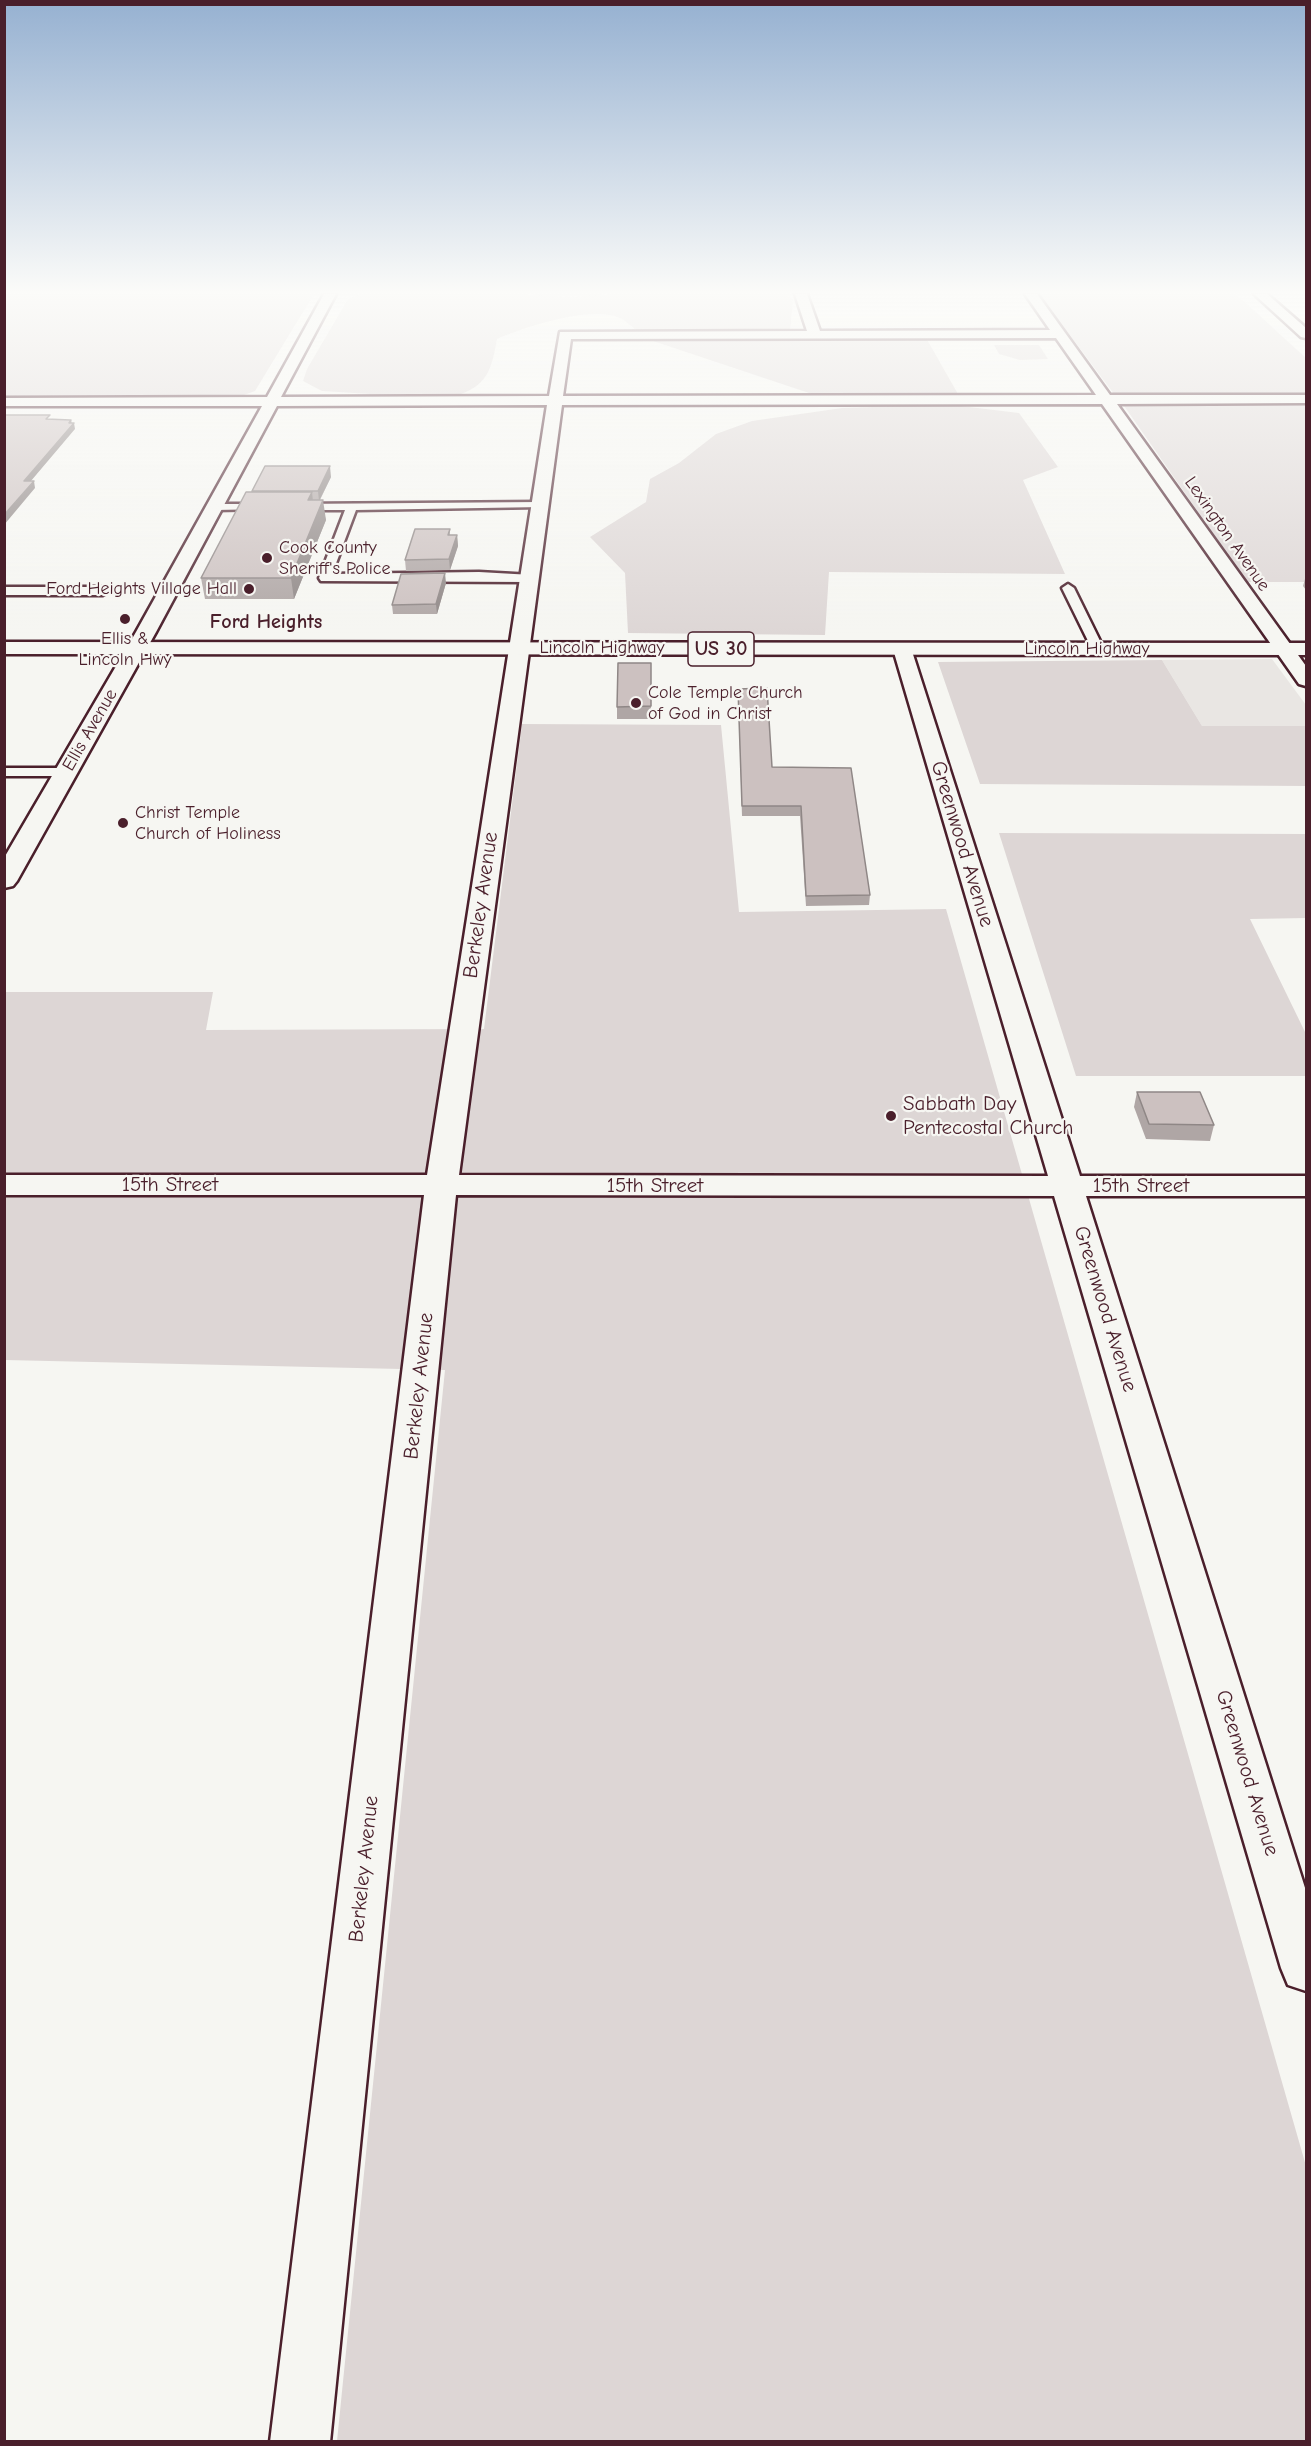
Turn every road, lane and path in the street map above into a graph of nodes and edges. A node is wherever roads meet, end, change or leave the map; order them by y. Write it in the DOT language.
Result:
graph roads {
  1 [pos="266,408"];
  2 [pos="553,408"];
  3 [pos="1113,408"];
  4 [pos="539,506"];
  5 [pos="214,507"];
  6 [pos="351,507"];
  7 [pos="528,578"];
  8 [pos="1068,588"];
  9 [pos="4,591"];
  10 [pos="103,591"];
  11 [pos="4,648"];
  12 [pos="136,648"];
  13 [pos="518,648"];
  14 [pos="903,649"];
  15 [pos="1098,649"];
  16 [pos="1284,649"];
  17 [pos="1306,649"];
  18 [pos="1306,680"];
  19 [pos="4,772"];
  20 [pos="66,772"];
  21 [pos="4,881"];
  22 [pos="4,1185"];
  23 [pos="441,1186"];
  24 [pos="1067,1186"];
  25 [pos="1306,1186"];
  26 [pos="1306,1968"];
  27 [pos="300,2442"];
  1 -- 5 [label="street, Ellis Avenue"];
  2 -- 4 [label="street, Berkeley Avenue"];
  3 -- 16 [label="street, Lexington Avenue"];
  4 -- 6 [label="lane"];
  4 -- 7 [label="street, Berkeley Avenue"];
  5 -- 6 [label="lane"];
  5 -- 12 [label="street, Ellis Avenue"];
  6 -- 7 [label="lane"];
  7 -- 13 [label="street, Berkeley Avenue"];
  8 -- 15 [label="lane"];
  9 -- 10 [label="lane"];
  11 -- 12 [label="street, Lincoln Highway / US 30"];
  12 -- 13 [label="street, Lincoln Highway / US 30"];
  12 -- 20 [label="street, Ellis Avenue"];
  13 -- 14 [label="street, Lincoln Highway / US 30"];
  13 -- 23 [label="street, Berkeley Avenue"];
  14 -- 15 [label="street, Lincoln Highway / US 30"];
  14 -- 24 [label="street, Greenwood Avenue"];
  15 -- 16 [label="street, Lincoln Highway / US 30"];
  16 -- 17 [label="street, Lincoln Highway / US 30"];
  16 -- 18 [label="street, Lexington Avenue"];
  19 -- 20 [label="lane"];
  20 -- 21 [label="street, Ellis Avenue"];
  22 -- 23 [label="street, 15th Street"];
  23 -- 24 [label="street, 15th Street"];
  23 -- 27 [label="street, Berkeley Avenue"];
  24 -- 25 [label="street, 15th Street"];
  24 -- 26 [label="street, Greenwood Avenue"];
}
